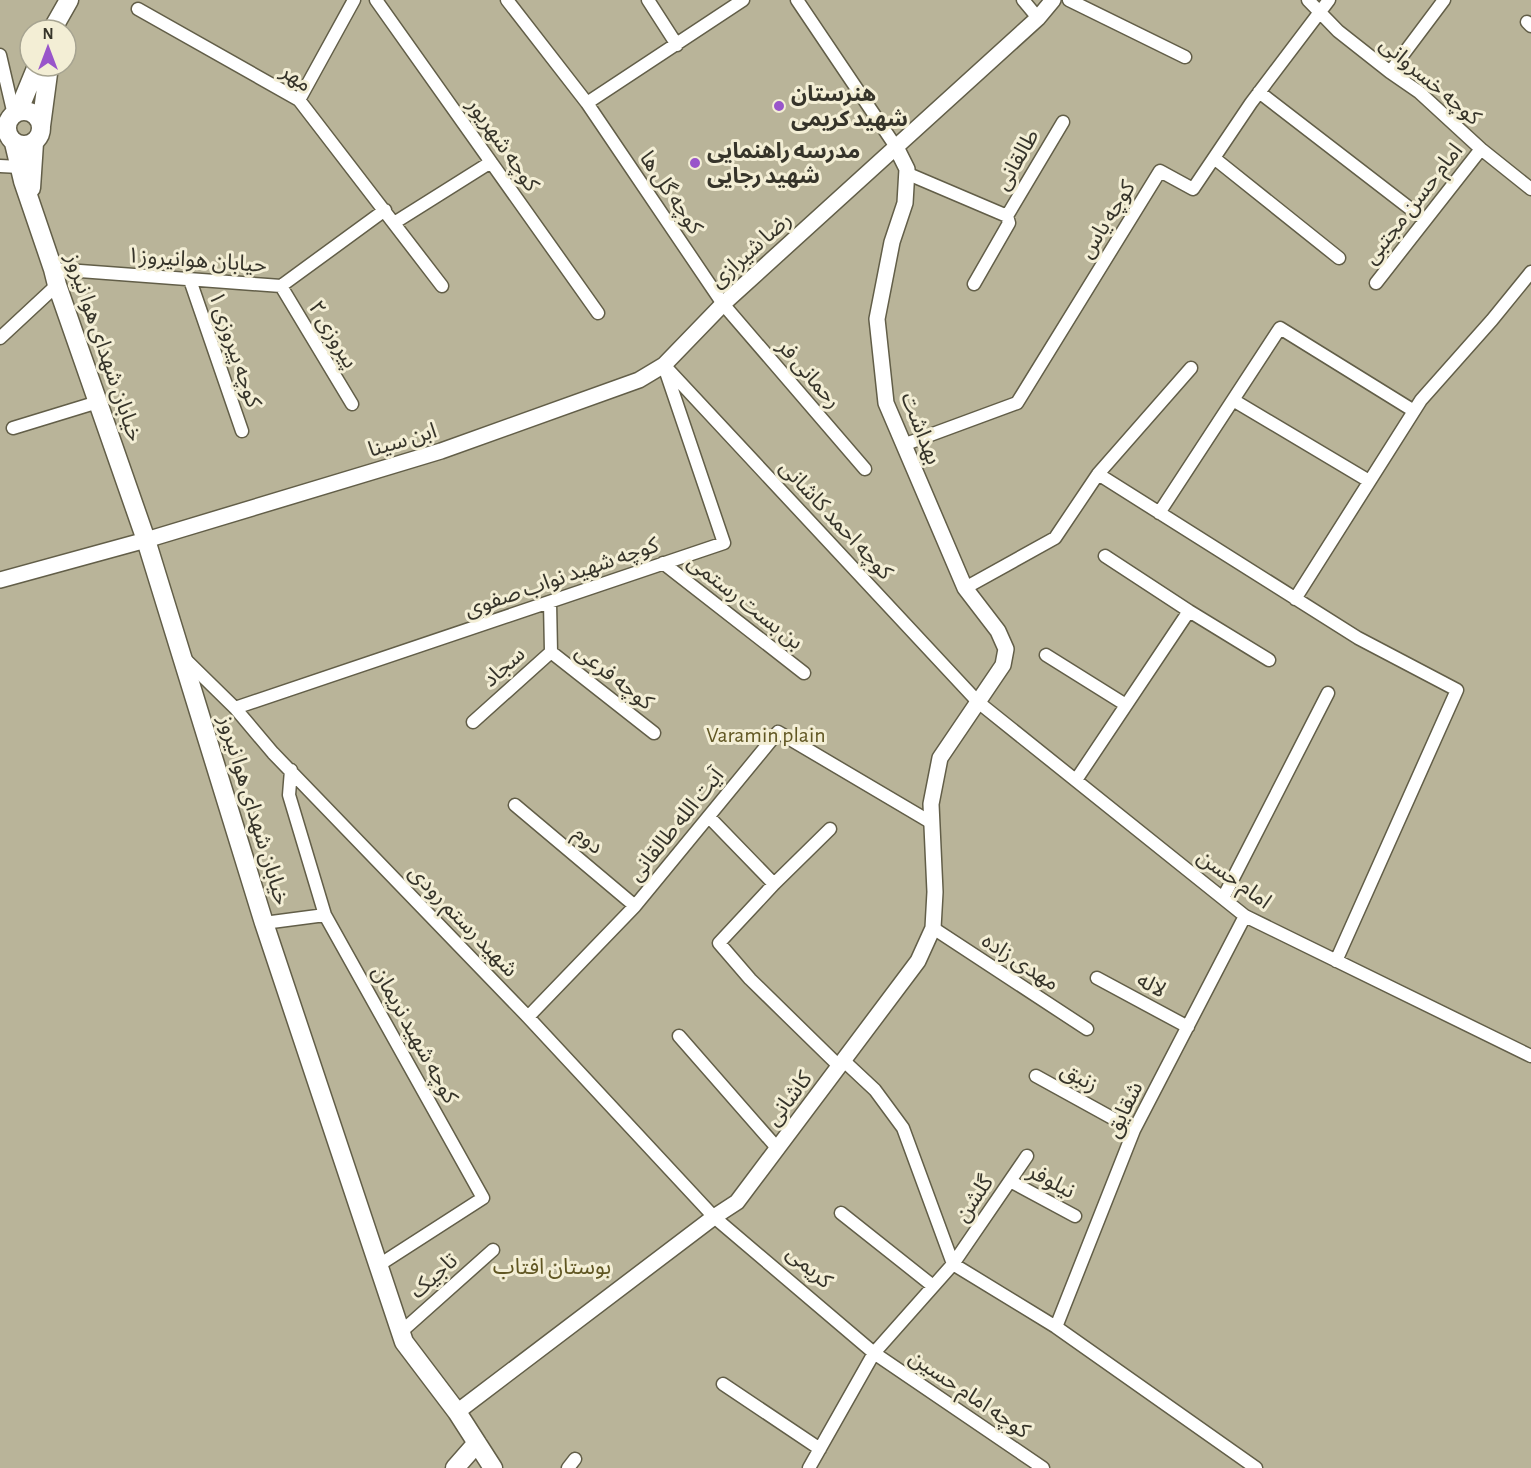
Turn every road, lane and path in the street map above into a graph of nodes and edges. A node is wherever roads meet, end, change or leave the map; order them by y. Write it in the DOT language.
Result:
graph roads {
  1 [pos="69,0"];
  2 [pos="354,0"];
  3 [pos="376,0"];
  4 [pos="507,0"];
  5 [pos="648,0"];
  6 [pos="743,0"];
  7 [pos="797,0"];
  8 [pos="1023,0"];
  9 [pos="1053,0"];
  10 [pos="1069,0"];
  11 [pos="1308,0"];
  12 [pos="1329,0"];
  13 [pos="1444,0"];
  14 [pos="138,9"];
  15 [pos="1320,13"];
  16 [pos="59,18"];
  17 [pos="1038,18"];
  18 [pos="676,45"];
  19 [pos="0,54"];
  20 [pos="1185,57"];
  21 [pos="1390,72"];
  22 [pos="32,78"];
  23 [pos="47,78"];
  24 [pos="1259,92"];
  25 [pos="299,100"];
  26 [pos="587,103"];
  27 [pos="1063,122"];
  28 [pos="10,126"];
  29 [pos="37,134"];
  30 [pos="896,147"];
  31 [pos="1481,149"];
  32 [pos="1214,158"];
  33 [pos="491,162"];
  34 [pos="0,166"];
  35 [pos="20,167"];
  36 [pos="906,173"];
  37 [pos="1530,188"];
  38 [pos="32,208"];
  39 [pos="385,210"];
  40 [pos="1007,216"];
  41 [pos="1425,220"];
  42 [pos="394,223"];
  43 [pos="1339,258"];
  44 [pos="1531,272"];
  45 [pos="55,277"];
  46 [pos="190,280"];
  47 [pos="1376,283"];
  48 [pos="974,284"];
  49 [pos="281,286"];
  50 [pos="442,286"];
  51 [pos="723,304"];
  52 [pos="598,313"];
  53 [pos="0,338"];
  54 [pos="664,365"];
  55 [pos="1191,368"];
  56 [pos="1233,400"];
  57 [pos="98,402"];
  58 [pos="352,404"];
  59 [pos="1414,411"];
  60 [pos="13,428"];
  61 [pos="242,431"];
  62 [pos="903,445"];
  63 [pos="865,469"];
  64 [pos="1098,474"];
  65 [pos="1370,481"];
  66 [pos="1159,513"];
  67 [pos="146,540"];
  68 [pos="1105,556"];
  69 [pos="663,564"];
  70 [pos="0,580"];
  71 [pos="965,588"];
  72 [pos="1295,598"];
  73 [pos="550,602"];
  74 [pos="1189,611"];
  75 [pos="551,652"];
  76 [pos="181,655"];
  77 [pos="1046,655"];
  78 [pos="1269,660"];
  79 [pos="804,673"];
  80 [pos="1328,693"];
  81 [pos="978,702"];
  82 [pos="1126,705"];
  83 [pos="235,708"];
  84 [pos="473,722"];
  85 [pos="654,734"];
  86 [pos="291,770"];
  87 [pos="1076,780"];
  88 [pos="515,805"];
  89 [pos="709,817"];
  90 [pos="932,823"];
  91 [pos="830,829"];
  92 [pos="774,884"];
  93 [pos="1223,898"];
  94 [pos="635,906"];
  95 [pos="325,915"];
  96 [pos="1245,916"];
  97 [pos="264,923"];
  98 [pos="933,928"];
  99 [pos="1336,961"];
  100 [pos="1097,978"];
  101 [pos="528,1017"];
  102 [pos="1188,1027"];
  103 [pos="1087,1029"];
  104 [pos="679,1036"];
  105 [pos="1531,1056"];
  106 [pos="842,1064"];
  107 [pos="1036,1076"];
  108 [pos="1134,1130"];
  109 [pos="778,1149"];
  110 [pos="1027,1155"];
  111 [pos="1010,1181"];
  112 [pos="841,1213"];
  113 [pos="1075,1216"];
  114 [pos="714,1217"];
  115 [pos="493,1250"];
  116 [pos="953,1263"];
  117 [pos="380,1265"];
  118 [pos="933,1286"];
  119 [pos="1056,1327"];
  120 [pos="401,1332"];
  121 [pos="874,1353"];
  122 [pos="723,1384"];
  123 [pos="457,1412"];
  124 [pos="477,1443"];
  125 [pos="820,1449"];
  126 [pos="455,1468"];
  127 [pos="494,1468"];
  128 [pos="809,1468"];
  129 [pos="1043,1468"];
  130 [pos="1256,1468"];
  1 -- 16 [label="main road"];
  2 -- 25 [label="street"];
  3 -- 33 [label="street, کوچه شهریور"];
  4 -- 26 [label="street, کوچه گل ها"];
  5 -- 18 [label="street"];
  6 -- 18 [label="street"];
  7 -- 30 [label="street"];
  8 -- 17 [label="street"];
  9 -- 17 [label="street, رضا شیرازی"];
  10 -- 20 [label="street"];
  11 -- 15 [label="street, کوچه خسروانی"];
  12 -- 15 [label="street, کوچه یاس"];
  13 -- 21 [label="street"];
  14 -- 25 [label="street, مهر"];
  15 -- 21 [label="street, کوچه خسروانی"];
  15 -- 24 [label="street, کوچه یاس"];
  17 -- 30 [label="street, رضا شیرازی"];
  18 -- 26 [label="street"];
  19 -- 28 [label="street"];
  21 -- 31 [label="street, کوچه خسروانی"];
  22 -- 28 [label="main road"];
  23 -- 29 [label="main road, خیابان شهدای هوا نیروز"];
  24 -- 32 [label="street, کوچه یاس"];
  24 -- 41 [label="street"];
  25 -- 39 [label="street, مهر"];
  26 -- 51 [label="street, کوچه گل ها"];
  27 -- 40 [label="street, طالقانی"];
  28 -- 29 [label="main road"];
  28 -- 29 [label="main road"];
  28 -- 35 [label="main road, خیابان شهدای هوا نیروز"];
  29 -- 38 [label="main road, خیابان شهدای هوا نیروز"];
  30 -- 36 [label="street, بهداشت"];
  30 -- 51 [label="street, رضا شیرازی"];
  31 -- 37 [label="street, کوچه خسروانی"];
  31 -- 41 [label="street, امام حسن مجتبی"];
  32 -- 43 [label="street"];
  32 -- 62 [label="street, کوچه یاس"];
  33 -- 42 [label="street"];
  33 -- 52 [label="street, کوچه شهریور"];
  34 -- 35 [label="street"];
  35 -- 38 [label="main road, خیابان شهدای هوا نیروز"];
  36 -- 40 [label="street, طالقانی"];
  36 -- 62 [label="street, بهداشت"];
  38 -- 45 [label="main road, خیابان شهدای هوا نیروز"];
  39 -- 42 [label="street, مهر"];
  39 -- 49 [label="street, حیابان هوانیروز۱"];
  40 -- 48 [label="street"];
  41 -- 47 [label="street, امام حسن مجتبی"];
  42 -- 50 [label="street, مهر"];
  44 -- 59 [label="street"];
  45 -- 46 [label="street, حیابان هوانیروز۱"];
  45 -- 53 [label="street"];
  45 -- 57 [label="main road, خیابان شهدای هوا نیروز"];
  46 -- 49 [label="street, حیابان هوانیروز۱"];
  46 -- 61 [label="street, کوچه پیروزی ۱"];
  49 -- 58 [label="street, پیروزی ۲"];
  51 -- 54 [label="street, رضا شیرازی"];
  51 -- 63 [label="street, رحمانی فر"];
  54 -- 67 [label="street, ابن سینا"];
  54 -- 69 [label="street, کوچه شهید نواب صفوی"];
  54 -- 81 [label="street, کوچه احمد کاشانی"];
  55 -- 64 [label="street"];
  56 -- 59 [label="street"];
  56 -- 65 [label="street"];
  56 -- 66 [label="street"];
  57 -- 60 [label="street"];
  57 -- 67 [label="main road, خیابان شهدای هوا نیروز"];
  59 -- 65 [label="street"];
  62 -- 71 [label="street, بهداشت"];
  64 -- 66 [label="street"];
  64 -- 71 [label="street"];
  65 -- 72 [label="street"];
  66 -- 72 [label="street"];
  67 -- 70 [label="street, ابن سینا"];
  67 -- 76 [label="main road, خیابان شهدای هوا نیروز"];
  68 -- 74 [label="street"];
  69 -- 73 [label="street, کوچه شهید نواب صفوی"];
  69 -- 79 [label="street, بن بست رستمی"];
  71 -- 81 [label="street, بهداشت"];
  72 -- 99 [label="street"];
  73 -- 75 [label="street, سجاد"];
  73 -- 83 [label="street, کوچه شهید نواب صفوی"];
  74 -- 78 [label="street"];
  74 -- 82 [label="street"];
  75 -- 84 [label="street, سجاد"];
  75 -- 85 [label="street, کوچه فرعی"];
  76 -- 83 [label="street, شهید رستم رودی"];
  76 -- 97 [label="main road, خیابان شهدای هوا نیروز"];
  77 -- 82 [label="street"];
  80 -- 93 [label="street"];
  81 -- 87 [label="street, امام حسن"];
  81 -- 90 [label="street, کاشانی"];
  82 -- 87 [label="street"];
  83 -- 86 [label="street, شهید رستم رودی"];
  86 -- 95 [label="street, کوچه شهید نریمان"];
  86 -- 101 [label="street, شهید رستم رودی"];
  87 -- 93 [label="street, امام حسن"];
  88 -- 94 [label="street, دوم"];
  89 -- 90 [label="street, آیت الله طالقانی"];
  89 -- 92 [label="street"];
  89 -- 94 [label="street, آیت الله طالقانی"];
  90 -- 98 [label="street, کاشانی"];
  91 -- 92 [label="street"];
  92 -- 106 [label="street"];
  93 -- 96 [label="street, امام حسن"];
  94 -- 101 [label="street, آیت الله طالقانی"];
  95 -- 97 [label="street"];
  95 -- 117 [label="street, کوچه شهید نریمان"];
  96 -- 99 [label="street, امام حسن"];
  96 -- 102 [label="street, شقایق"];
  97 -- 117 [label="main road, خیابان شهدای هوا نیروز"];
  98 -- 103 [label="street, مهدی زاده"];
  98 -- 106 [label="street, کاشانی"];
  99 -- 105 [label="street, امام حسن"];
  100 -- 102 [label="street, لاله"];
  101 -- 114 [label="street, شهید رستم رودی"];
  102 -- 108 [label="street, شقایق"];
  104 -- 109 [label="street"];
  106 -- 109 [label="street, کاشانی"];
  106 -- 116 [label="street"];
  107 -- 108 [label="street, زنبق"];
  108 -- 119 [label="street, شقایق"];
  109 -- 114 [label="street, کاشانی"];
  110 -- 111 [label="street, گلشن"];
  111 -- 113 [label="street, نیلوفر"];
  111 -- 116 [label="street, گلشن"];
  112 -- 118 [label="street"];
  114 -- 121 [label="street, کریمی"];
  114 -- 123 [label="street, کاشانی"];
  115 -- 120 [label="street, تاجیک"];
  116 -- 118 [label="street, گلشن"];
  116 -- 119 [label="street"];
  117 -- 120 [label="main road, خیابان شهدای هوا نیروز"];
  118 -- 121 [label="street, گلشن"];
  119 -- 130 [label="street"];
  120 -- 123 [label="main road, خیابان شهدای هوا نیروز"];
  121 -- 125 [label="street, گلشن"];
  121 -- 129 [label="street, کوچه امام حسین"];
  122 -- 125 [label="street"];
  123 -- 124 [label="main road, خیابان شهدای هوا نیروز"];
  124 -- 126 [label="main road"];
  124 -- 127 [label="main road, خیابان شهدای هوا نیروز"];
  125 -- 128 [label="street, گلشن"];
}
